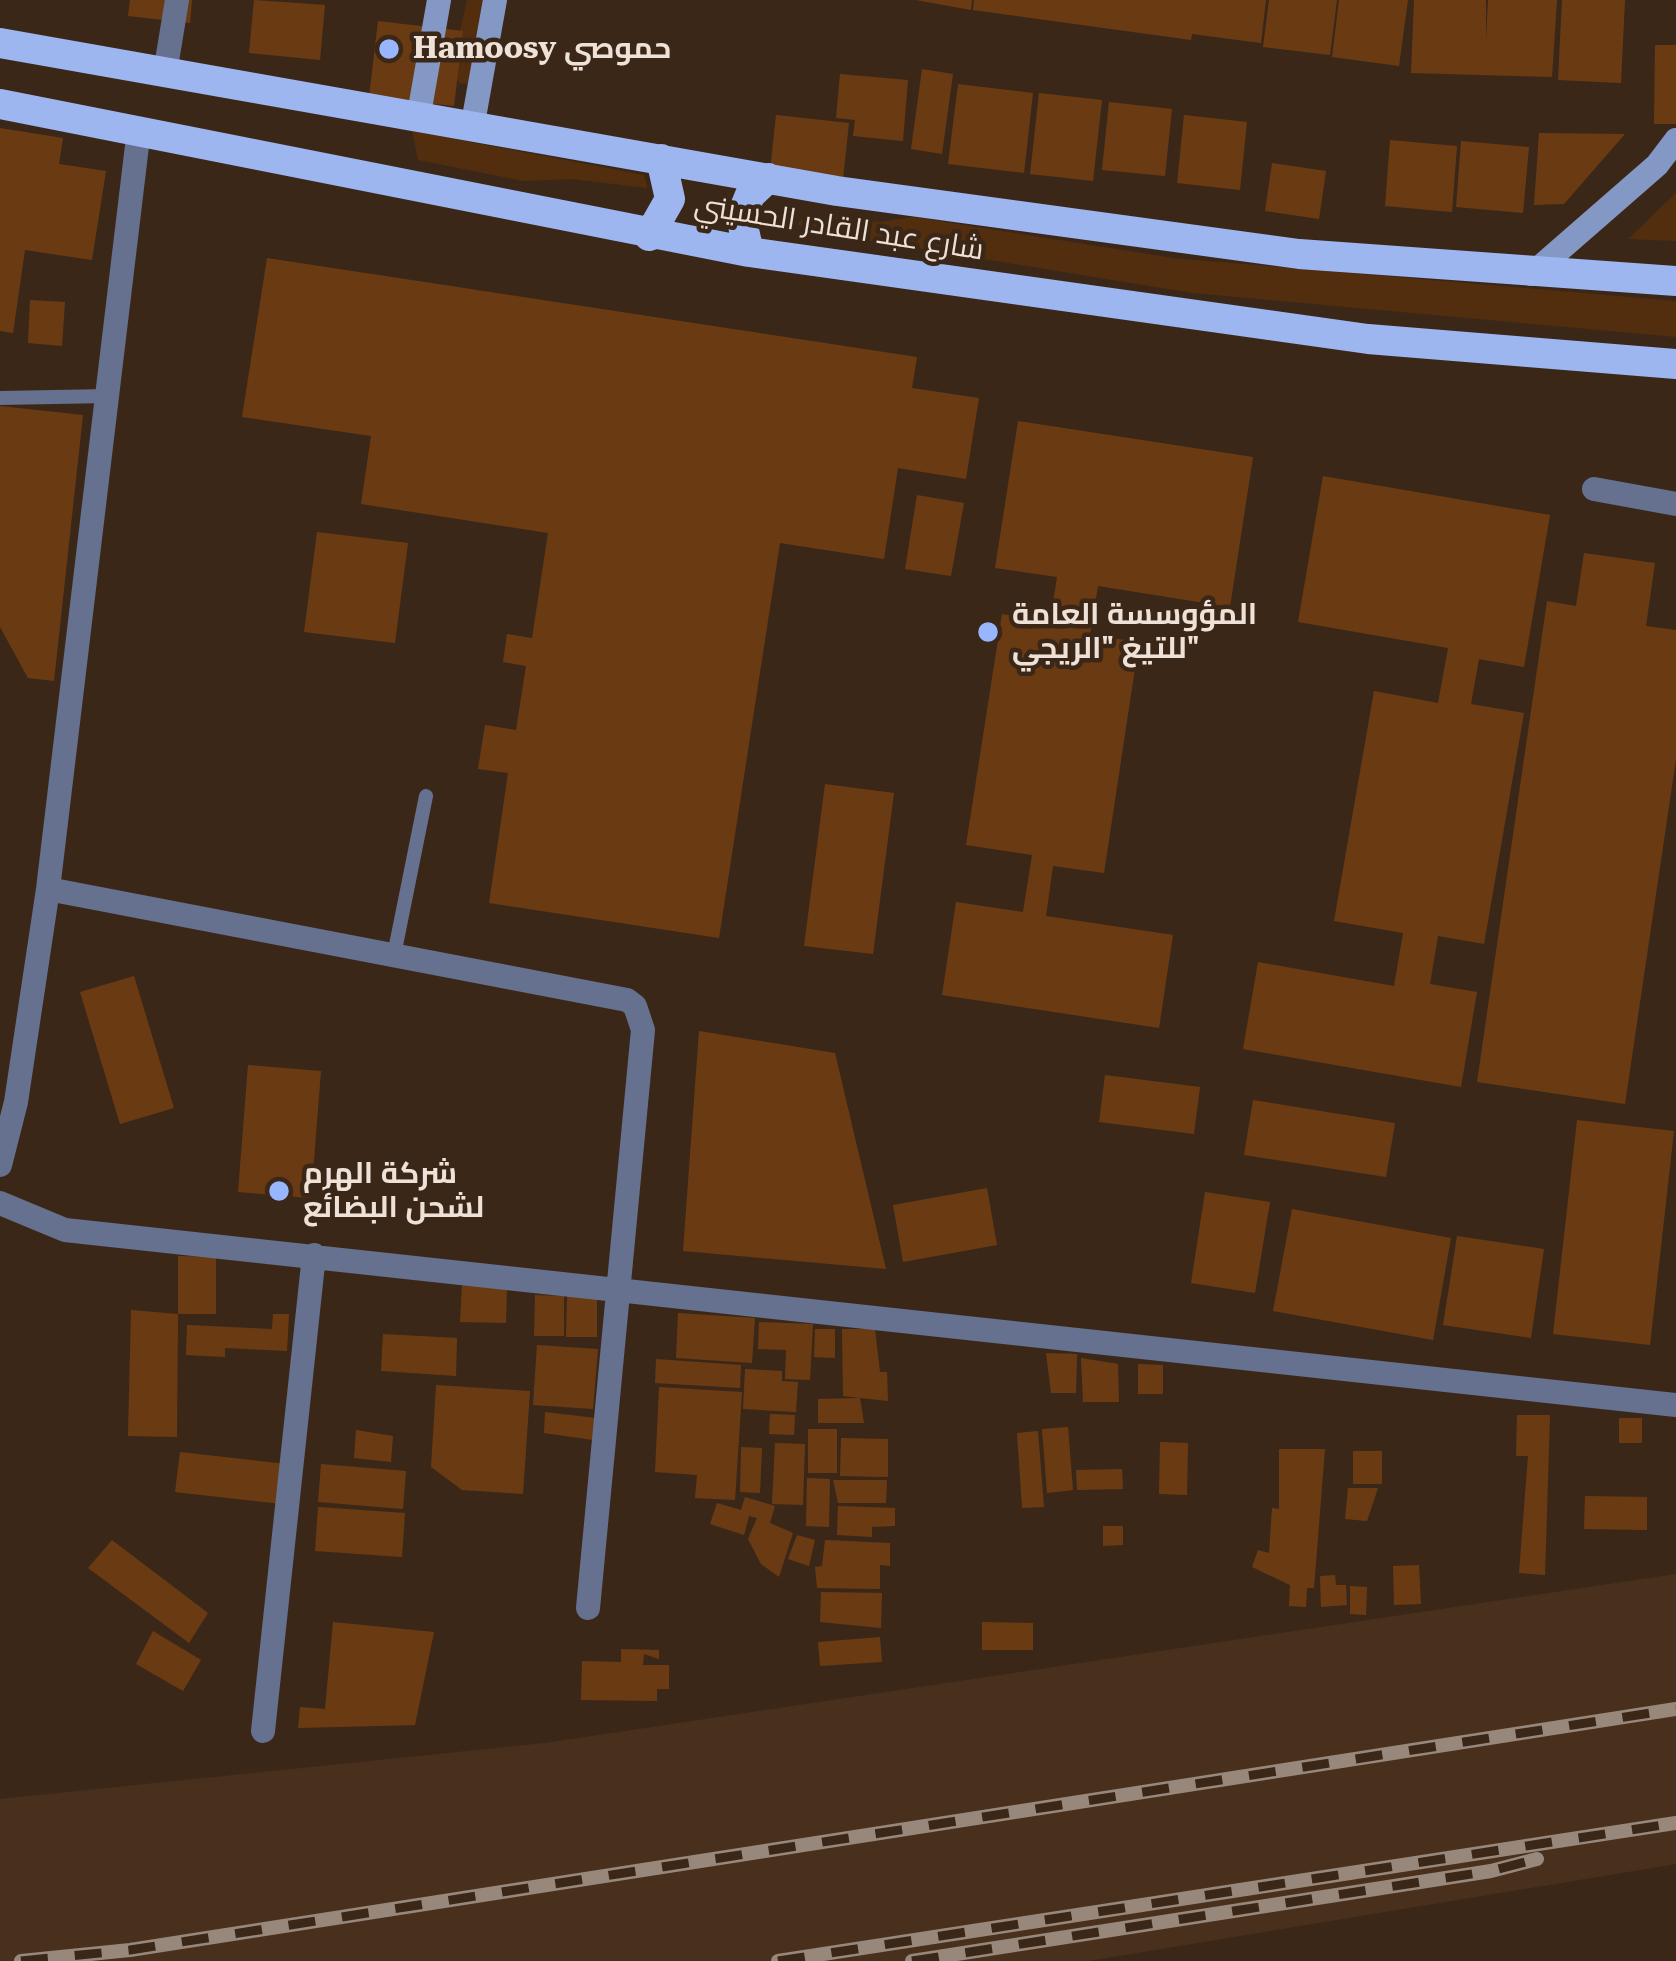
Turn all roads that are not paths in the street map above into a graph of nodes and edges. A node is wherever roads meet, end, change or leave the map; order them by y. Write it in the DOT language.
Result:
graph roads {
  1 [pos="177,0"];
  2 [pos="439,0"];
  3 [pos="495,0"];
  4 [pos="0,43"];
  5 [pos="165,73"];
  6 [pos="0,104"];
  7 [pos="419,114"];
  8 [pos="473,124"];
  9 [pos="139,129"];
  10 [pos="1676,140"];
  11 [pos="661,159"];
  12 [pos="768,178"];
  13 [pos="650,236"];
  14 [pos="749,252"];
  15 [pos="1532,274"];
  16 [pos="1676,280"];
  17 [pos="1676,364"];
  18 [pos="109,395"];
  19 [pos="0,398"];
  20 [pos="1594,489"];
  21 [pos="1676,504"];
  22 [pos="426,796"];
  23 [pos="48,889"];
  24 [pos="394,956"];
  25 [pos="8,1097"];
  26 [pos="0,1166"];
  27 [pos="0,1203"];
  28 [pos="314,1255"];
  29 [pos="617,1292"];
  30 [pos="1676,1405"];
  31 [pos="588,1608"];
  32 [pos="262,1731"];
  1 -- 5 [label="street"];
  2 -- 7 [label="street"];
  3 -- 8 [label="street"];
  4 -- 5 [label="main road, شارع عبد القادر الحسيني"];
  5 -- 7 [label="main road, شارع عبد القادر الحسيني"];
  6 -- 9 [label="main road, شارع عبد القادر الحسيني"];
  7 -- 8 [label="main road, شارع عبد القادر الحسيني"];
  8 -- 11 [label="main road, شارع عبد القادر الحسيني"];
  9 -- 13 [label="main road, شارع عبد القادر الحسيني"];
  9 -- 18 [label="street"];
  10 -- 15 [label="street"];
  11 -- 12 [label="main road, شارع عبد القادر الحسيني"];
  11 -- 13 [label="main road"];
  12 -- 14 [label="main road"];
  12 -- 15 [label="main road, شارع عبد القادر الحسيني"];
  13 -- 14 [label="main road, شارع عبد القادر الحسيني"];
  14 -- 17 [label="main road, شارع عبد القادر الحسيني"];
  15 -- 16 [label="main road, شارع عبد القادر الحسيني"];
  18 -- 19 [label="lane"];
  18 -- 23 [label="street"];
  20 -- 21 [label="street"];
  22 -- 24 [label="lane"];
  23 -- 24 [label="street"];
  23 -- 25 [label="street"];
  24 -- 29 [label="street"];
  25 -- 26 [label="street"];
  27 -- 28 [label="street"];
  28 -- 29 [label="street"];
  28 -- 32 [label="street"];
  29 -- 30 [label="street"];
  29 -- 31 [label="street"];
}
